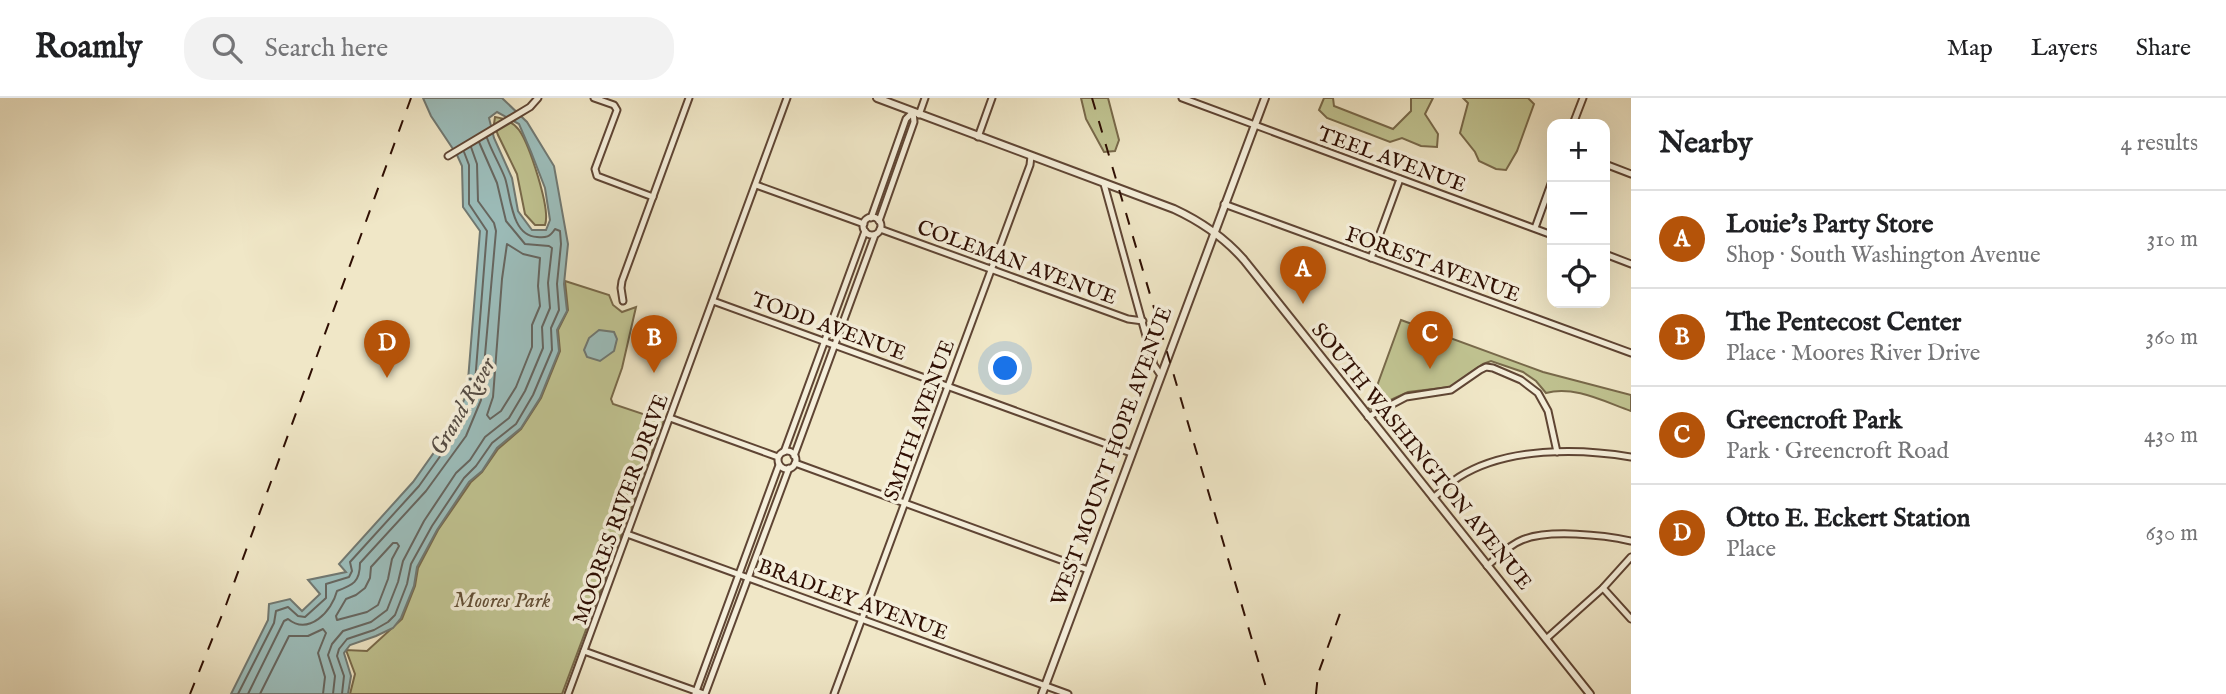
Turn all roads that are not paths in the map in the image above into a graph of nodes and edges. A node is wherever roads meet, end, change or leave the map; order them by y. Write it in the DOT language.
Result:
graph roads {
  1 [pos="538,98"];
  2 [pos="594,98"];
  3 [pos="689,98"];
  4 [pos="787,98"];
  5 [pos="877,98"];
  6 [pos="925,98"];
  7 [pos="992,98"];
  8 [pos="1182,98"];
  9 [pos="1265,98"];
  10 [pos="1583,98"];
  11 [pos="916,113"];
  12 [pos="1575,119"];
  13 [pos="1255,125"];
  14 [pos="978,136"];
  15 [pos="448,156"];
  16 [pos="1031,156"];
  17 [pos="1610,166"];
  18 [pos="1631,174"];
  19 [pos="1400,179"];
  20 [pos="1552,182"];
  21 [pos="1104,184"];
  22 [pos="756,185"];
  23 [pos="653,197"];
  24 [pos="1224,204"];
  25 [pos="870,218"];
  26 [pos="879,221"];
  27 [pos="864,228"];
  28 [pos="1535,228"];
  29 [pos="1213,231"];
  30 [pos="878,232"];
  31 [pos="1547,233"];
  32 [pos="1610,256"];
  33 [pos="1371,258"];
  34 [pos="1631,264"];
  35 [pos="991,270"];
  36 [pos="623,301"];
  37 [pos="713,301"];
  38 [pos="1143,321"];
  39 [pos="825,342"];
  40 [pos="835,345"];
  41 [pos="1631,353"];
  42 [pos="1160,374"];
  43 [pos="948,387"];
  44 [pos="1368,417"];
  45 [pos="670,418"];
  46 [pos="785,452"];
  47 [pos="1558,452"];
  48 [pos="1131,453"];
  49 [pos="1631,457"];
  50 [pos="794,459"];
  51 [pos="779,461"];
  52 [pos="789,468"];
  53 [pos="1433,498"];
  54 [pos="905,503"];
  55 [pos="627,534"];
  56 [pos="1631,541"];
  57 [pos="1631,557"];
  58 [pos="1487,566"];
  59 [pos="1088,570"];
  60 [pos="738,574"];
  61 [pos="748,578"];
  62 [pos="1603,588"];
  63 [pos="1631,619"];
  64 [pos="862,620"];
  65 [pos="1546,639"];
  66 [pos="584,651"];
  67 [pos="1045,686"];
  68 [pos="695,693"];
  69 [pos="568,694"];
  70 [pos="705,694"];
  71 [pos="834,694"];
  72 [pos="1042,694"];
  73 [pos="1068,694"];
  74 [pos="1590,694"];
  1 -- 15 [label="street"];
  2 -- 23 [label="street"];
  3 -- 23 [label="street"];
  4 -- 22 [label="street, MOORES RIVER DRIVE"];
  5 -- 11 [label="street, SOUTH WASHINGTON AVENUE"];
  6 -- 11 [label="street"];
  7 -- 14 [label="street"];
  8 -- 13 [label="street, TEEL AVENUE"];
  9 -- 13 [label="street, WEST MOUNT HOPE AVENUE"];
  10 -- 12 [label="street"];
  11 -- 14 [label="street, SOUTH WASHINGTON AVENUE"];
  11 -- 25 [label="street"];
  11 -- 26 [label="street"];
  13 -- 19 [label="street, TEEL AVENUE"];
  13 -- 24 [label="street, WEST MOUNT HOPE AVENUE"];
  14 -- 16 [label="street, SOUTH WASHINGTON AVENUE"];
  16 -- 21 [label="street, SOUTH WASHINGTON AVENUE"];
  16 -- 35 [label="street, SMITH AVENUE"];
  17 -- 18 [label="street"];
  19 -- 28 [label="street, TEEL AVENUE"];
  19 -- 33 [label="street"];
  20 -- 28 [label="street"];
  21 -- 29 [label="street, SOUTH WASHINGTON AVENUE"];
  21 -- 38 [label="street"];
  22 -- 27 [label="street"];
  22 -- 37 [label="street, MOORES RIVER DRIVE"];
  23 -- 36 [label="street"];
  24 -- 29 [label="street, WEST MOUNT HOPE AVENUE"];
  24 -- 33 [label="street, FOREST AVENUE"];
  25 -- 26 [label="street"];
  25 -- 27 [label="street"];
  26 -- 30 [label="street"];
  27 -- 30 [label="street, COLEMAN AVENUE"];
  27 -- 39 [label="street"];
  28 -- 31 [label="street, TEEL AVENUE"];
  29 -- 42 [label="street, WEST MOUNT HOPE AVENUE"];
  29 -- 44 [label="street, SOUTH WASHINGTON AVENUE"];
  30 -- 35 [label="street, COLEMAN AVENUE"];
  30 -- 40 [label="street"];
  32 -- 34 [label="street"];
  33 -- 41 [label="street, FOREST AVENUE"];
  35 -- 38 [label="street, COLEMAN AVENUE"];
  35 -- 43 [label="street, SMITH AVENUE"];
  37 -- 39 [label="street, TODD AVENUE"];
  37 -- 45 [label="street, MOORES RIVER DRIVE"];
  38 -- 42 [label="street"];
  39 -- 40 [label="street, TODD AVENUE"];
  39 -- 46 [label="street"];
  40 -- 43 [label="street, TODD AVENUE"];
  40 -- 50 [label="street"];
  42 -- 48 [label="street, WEST MOUNT HOPE AVENUE"];
  43 -- 48 [label="street, TODD AVENUE"];
  43 -- 54 [label="street, SMITH AVENUE"];
  44 -- 47 [label="street"];
  44 -- 53 [label="street, SOUTH WASHINGTON AVENUE"];
  45 -- 51 [label="street"];
  45 -- 55 [label="street, MOORES RIVER DRIVE"];
  46 -- 50 [label="street"];
  46 -- 51 [label="street"];
  47 -- 49 [label="street"];
  47 -- 53 [label="street"];
  48 -- 59 [label="street, WEST MOUNT HOPE AVENUE"];
  50 -- 52 [label="street"];
  50 -- 54 [label="street"];
  51 -- 52 [label="street"];
  51 -- 60 [label="street"];
  52 -- 61 [label="street"];
  53 -- 58 [label="street, SOUTH WASHINGTON AVENUE"];
  54 -- 59 [label="street"];
  54 -- 64 [label="street, SMITH AVENUE"];
  55 -- 60 [label="street, BRADLEY AVENUE"];
  55 -- 66 [label="street, MOORES RIVER DRIVE"];
  56 -- 58 [label="street"];
  57 -- 62 [label="street"];
  58 -- 65 [label="street, SOUTH WASHINGTON AVENUE"];
  59 -- 67 [label="street, WEST MOUNT HOPE AVENUE"];
  60 -- 61 [label="street, BRADLEY AVENUE"];
  60 -- 68 [label="street"];
  61 -- 64 [label="street, BRADLEY AVENUE"];
  61 -- 70 [label="street"];
  62 -- 63 [label="street"];
  62 -- 65 [label="street"];
  64 -- 67 [label="street, BRADLEY AVENUE"];
  64 -- 71 [label="street, SMITH AVENUE"];
  65 -- 74 [label="street, SOUTH WASHINGTON AVENUE"];
  66 -- 68 [label="street"];
  66 -- 69 [label="street, MOORES RIVER DRIVE"];
  67 -- 72 [label="street, WEST MOUNT HOPE AVENUE"];
  67 -- 73 [label="street, BRADLEY AVENUE"];
  68 -- 70 [label="street"];
}
